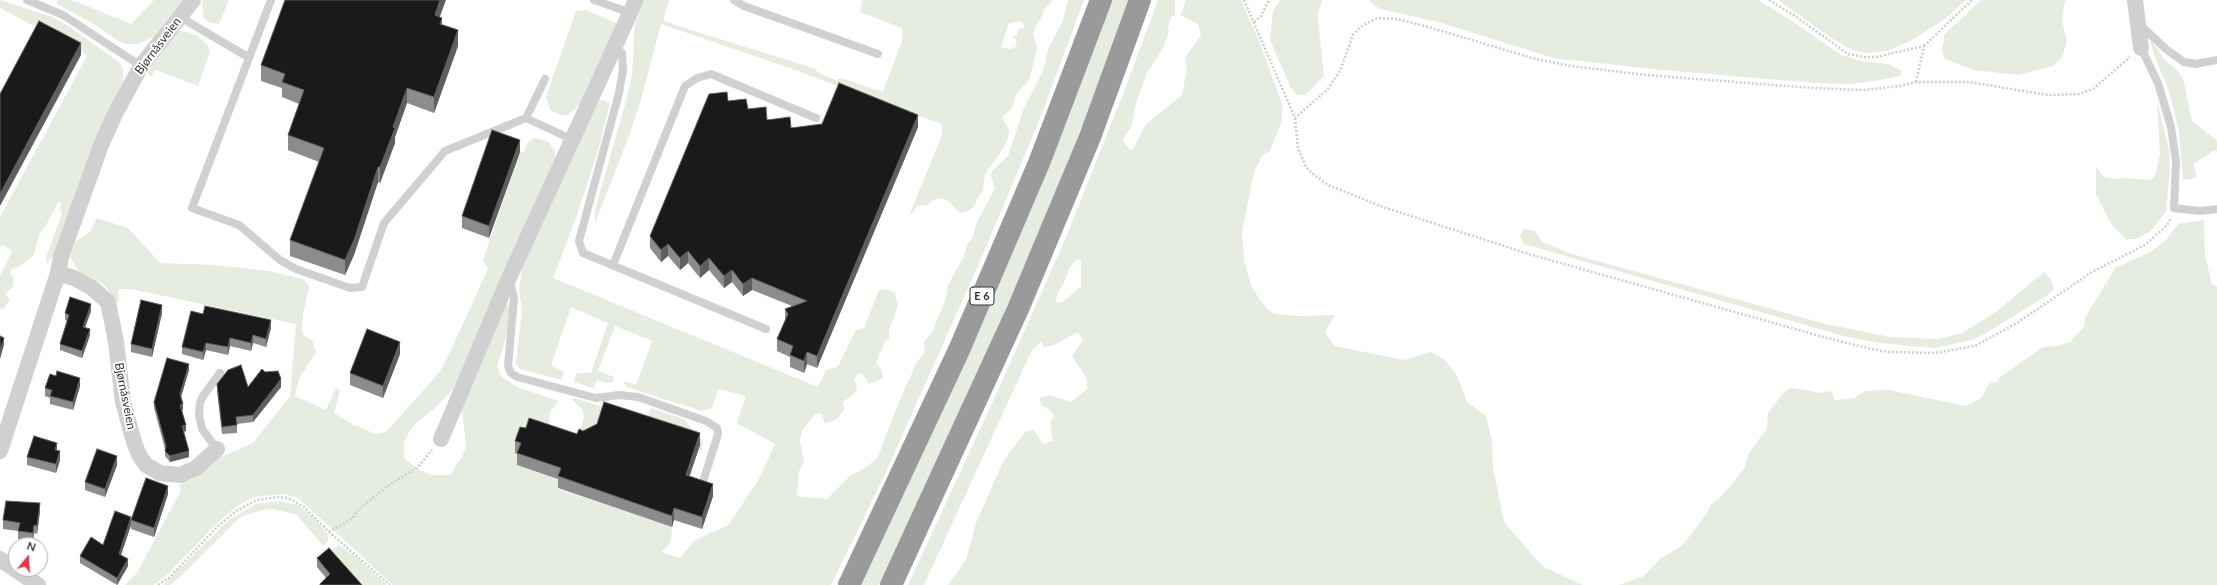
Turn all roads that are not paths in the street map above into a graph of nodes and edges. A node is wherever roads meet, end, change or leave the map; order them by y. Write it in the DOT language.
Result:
graph roads {
  1 [pos="27,0"];
  2 [pos="193,0"];
  3 [pos="271,0"];
  4 [pos="594,0"];
  5 [pos="734,0"];
  6 [pos="1101,0"];
  7 [pos="1140,0"];
  8 [pos="2135,0"];
  9 [pos="633,6"];
  10 [pos="180,17"];
  11 [pos="2139,24"];
  12 [pos="615,47"];
  13 [pos="2142,48"];
  14 [pos="878,54"];
  15 [pos="248,57"];
  16 [pos="2217,60"];
  17 [pos="141,66"];
  18 [pos="545,79"];
  19 [pos="526,118"];
  20 [pos="816,118"];
  21 [pos="571,138"];
  22 [pos="2217,209"];
  23 [pos="613,265"];
  24 [pos="58,273"];
  25 [pos="509,278"];
  26 [pos="766,329"];
  27 [pos="220,373"];
  28 [pos="441,439"];
  29 [pos="217,449"];
  30 [pos="0,451"];
  31 [pos="702,485"];
  32 [pos="3,567"];
  33 [pos="38,585"];
  34 [pos="849,585"];
  35 [pos="891,585"];
  1 -- 17 [label="lane"];
  2 -- 10 [label="street, Bjørnåsveien"];
  3 -- 15 [label="lane"];
  4 -- 9 [label="lane"];
  5 -- 14 [label="lane"];
  6 -- 34 [label="highway, E 6"];
  7 -- 35 [label="highway"];
  8 -- 11 [label="street"];
  9 -- 12 [label="street"];
  10 -- 15 [label="lane"];
  10 -- 17 [label="street, Bjørnåsveien"];
  11 -- 13 [label="street"];
  11 -- 16 [label="lane"];
  12 -- 21 [label="street"];
  12 -- 23 [label="lane"];
  13 -- 22 [label="lane"];
  15 -- 19 [label="lane"];
  17 -- 24 [label="street, Bjørnåsveien"];
  18 -- 19 [label="lane"];
  19 -- 21 [label="lane"];
  20 -- 23 [label="lane"];
  21 -- 25 [label="street"];
  23 -- 26 [label="lane"];
  24 -- 29 [label="street, Bjørnåsveien"];
  24 -- 30 [label="street, Bjørnåsveien"];
  25 -- 28 [label="street"];
  25 -- 31 [label="lane"];
  27 -- 29 [label="lane"];
  32 -- 33 [label="street"];
}
